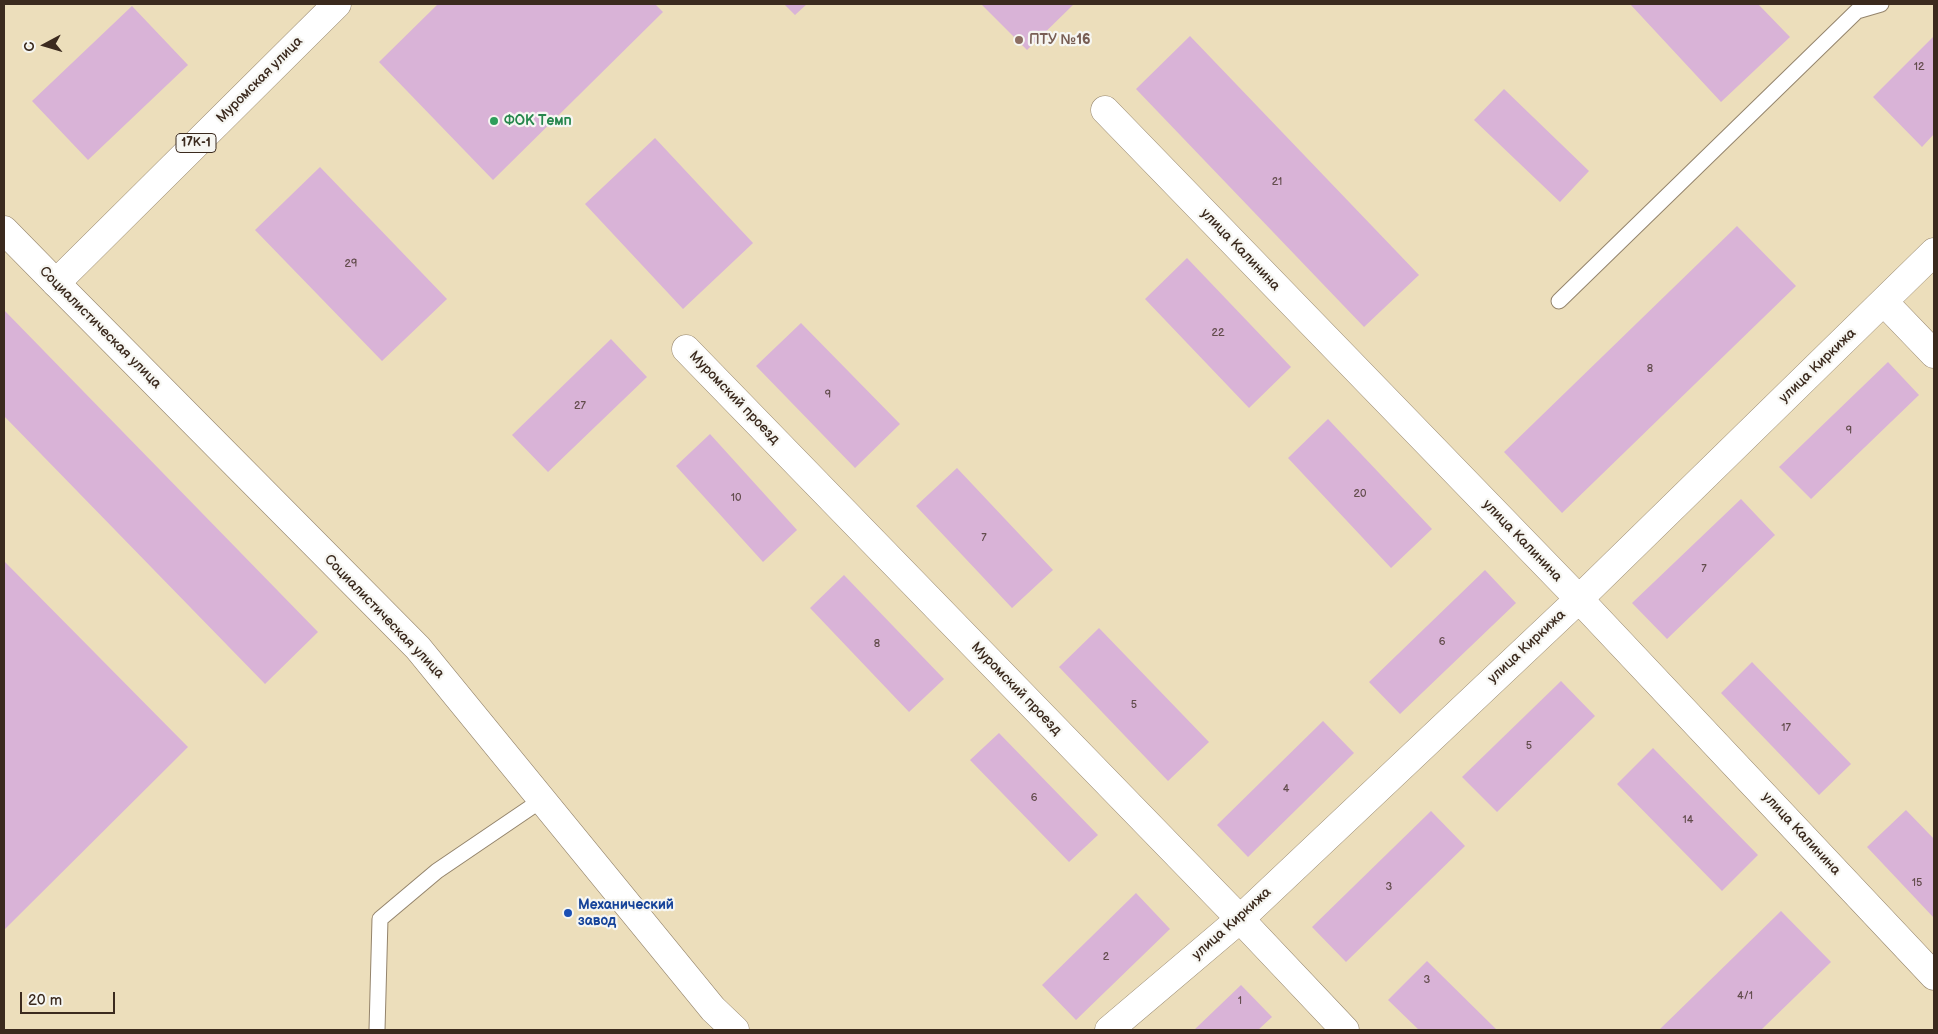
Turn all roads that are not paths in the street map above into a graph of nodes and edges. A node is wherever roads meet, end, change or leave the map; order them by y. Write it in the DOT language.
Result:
graph roads {
  1 [pos="337,4"];
  2 [pos="1881,4"];
  3 [pos="1105,110"];
  4 [pos="4,230"];
  5 [pos="1934,252"];
  6 [pos="56,283"];
  7 [pos="1559,301"];
  8 [pos="1884,302"];
  9 [pos="686,349"];
  10 [pos="1934,354"];
  11 [pos="1579,599"];
  12 [pos="543,799"];
  13 [pos="1240,918"];
  14 [pos="1934,976"];
  15 [pos="377,1030"];
  16 [pos="735,1030"];
  17 [pos="1109,1030"];
  18 [pos="1345,1030"];
  1 -- 6 [label="street, Муромская улица / 17К-1"];
  2 -- 7 [label="lane"];
  3 -- 11 [label="street, улица Калинина"];
  4 -- 6 [label="street, Социалистическая улица"];
  5 -- 8 [label="street, улица Киркижа"];
  6 -- 12 [label="street, Социалистическая улица"];
  8 -- 10 [label="street"];
  8 -- 11 [label="street, улица Киркижа"];
  9 -- 13 [label="street, Муромский проезд"];
  11 -- 13 [label="street, улица Киркижа"];
  11 -- 14 [label="street, улица Калинина"];
  12 -- 15 [label="lane"];
  12 -- 16 [label="street, Социалистическая улица"];
  13 -- 17 [label="street, улица Киркижа"];
  13 -- 18 [label="street, Муромский проезд"];
}
